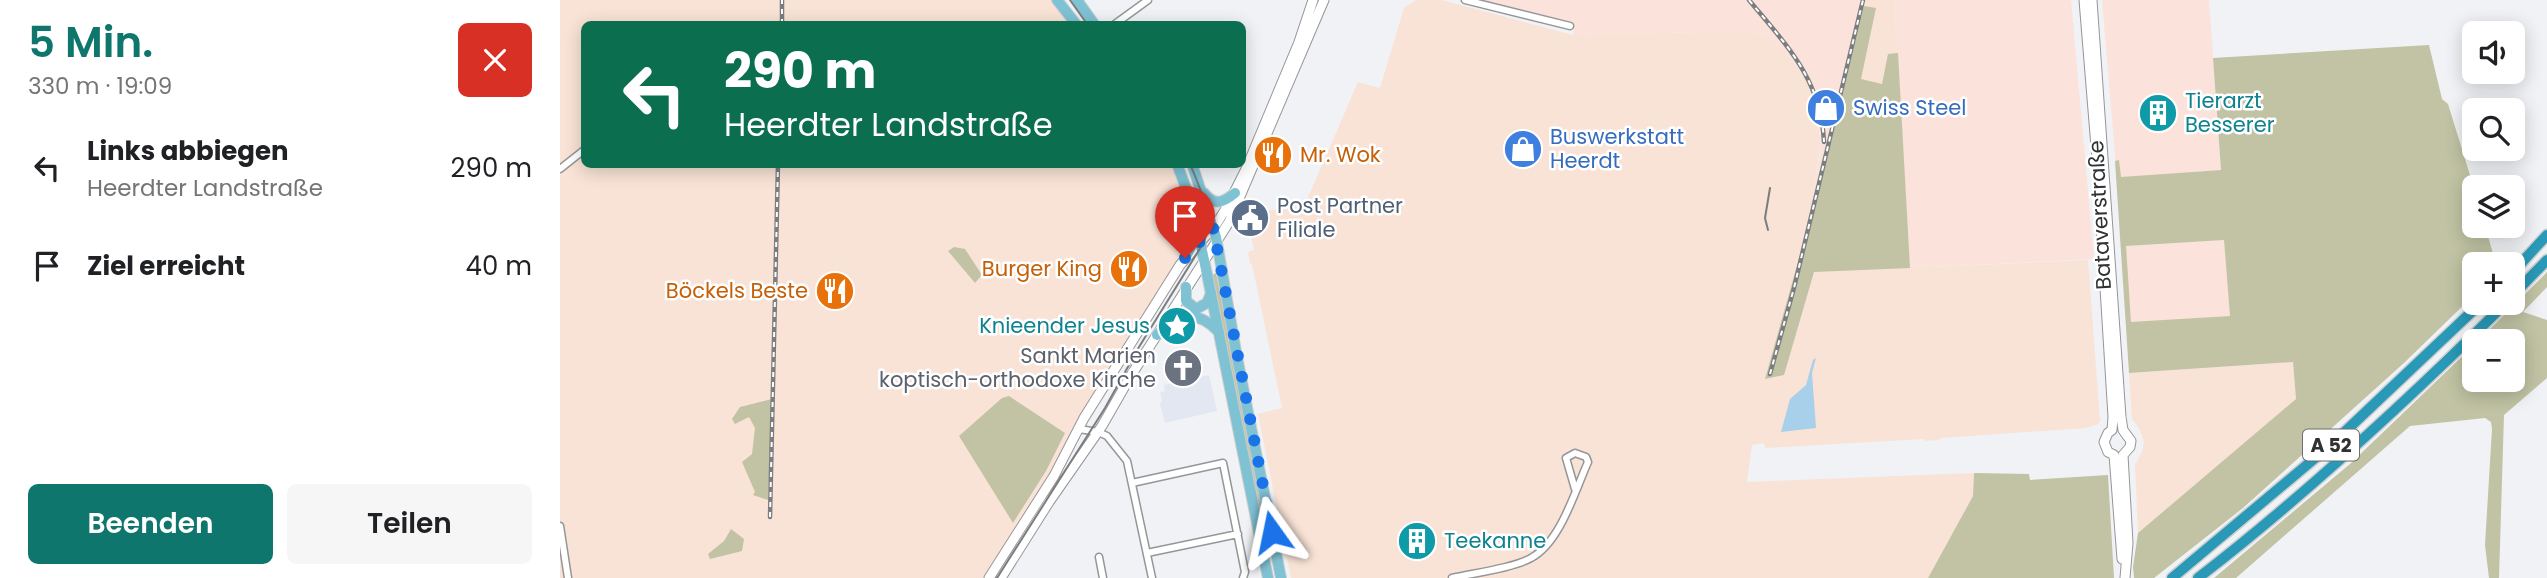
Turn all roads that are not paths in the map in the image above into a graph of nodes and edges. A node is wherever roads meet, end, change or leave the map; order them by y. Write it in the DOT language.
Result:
graph roads {
  1 [pos="1057,0"];
  2 [pos="1077,0"];
  3 [pos="1148,0"];
  4 [pos="1313,0"];
  5 [pos="1324,0"];
  6 [pos="1465,0"];
  7 [pos="2084,0"];
  8 [pos="2092,0"];
  9 [pos="1074,21"];
  10 [pos="1092,21"];
  11 [pos="1119,21"];
  12 [pos="1570,26"];
  13 [pos="581,152"];
  14 [pos="1246,167"];
  15 [pos="1179,168"];
  16 [pos="1194,168"];
  17 [pos="1246,168"];
  18 [pos="560,169"];
  19 [pos="1203,191"];
  20 [pos="1235,193"];
  21 [pos="1197,225"];
  22 [pos="1213,227"];
  23 [pos="2547,235"];
  24 [pos="1217,241"];
  25 [pos="1200,242"];
  26 [pos="1185,258"];
  27 [pos="1204,259"];
  28 [pos="2525,259"];
  29 [pos="2547,260"];
  30 [pos="2525,283"];
  31 [pos="1186,287"];
  32 [pos="1211,293"];
  33 [pos="2468,315"];
  34 [pos="2493,315"];
  35 [pos="1219,332"];
  36 [pos="1157,335"];
  37 [pos="1079,429"];
  38 [pos="2117,430"];
  39 [pos="1098,432"];
  40 [pos="2119,455"];
  41 [pos="1132,483"];
  42 [pos="1575,489"];
  43 [pos="560,526"];
  44 [pos="1238,534"];
  45 [pos="1147,553"];
  46 [pos="1099,557"];
  47 [pos="2125,574"];
  48 [pos="1481,575"];
  49 [pos="568,578"];
  50 [pos="989,578"];
  51 [pos="1001,578"];
  52 [pos="1103,578"];
  53 [pos="1152,578"];
  54 [pos="1243,578"];
  55 [pos="1268,578"];
  56 [pos="1281,578"];
  57 [pos="1452,578"];
  58 [pos="2172,578"];
  59 [pos="2198,578"];
  1 -- 9 [label="main road"];
  2 -- 10 [label="main road"];
  3 -- 11 [label="street"];
  4 -- 14 [label="main road"];
  5 -- 24 [label="main road"];
  6 -- 12 [label="street"];
  7 -- 38 [label="main road, Bataverstraße"];
  8 -- 38 [label="main road, Bataverstraße"];
  13 -- 18 [label="street"];
  15 -- 21 [label="main road"];
  16 -- 19 [label="main road"];
  17 -- 20 [label="main road"];
  19 -- 20 [label="main road"];
  19 -- 22 [label="main road"];
  20 -- 22 [label="main road"];
  21 -- 25 [label="main road"];
  21 -- 26 [label="main road"];
  22 -- 24 [label="main road"];
  22 -- 25 [label="main road"];
  23 -- 28 [label="highway"];
  24 -- 27 [label="main road"];
  24 -- 56 [label="main road"];
  25 -- 26 [label="main road"];
  25 -- 27 [label="main road"];
  26 -- 37 [label="main road"];
  27 -- 31 [label="main road"];
  27 -- 32 [label="main road"];
  29 -- 30 [label="highway"];
  31 -- 32 [label="main road"];
  31 -- 36 [label="main road"];
  32 -- 35 [label="main road"];
  33 -- 58 [label="highway, A 52"];
  34 -- 59 [label="highway, A 52"];
  35 -- 36 [label="main road"];
  35 -- 55 [label="main road"];
  36 -- 39 [label="main road"];
  37 -- 39 [label="street"];
  37 -- 50 [label="main road"];
  38 -- 40 [label="main road, Bataverstraße"];
  38 -- 40 [label="main road, Bataverstraße"];
  39 -- 41 [label="street"];
  39 -- 51 [label="main road"];
  40 -- 47 [label="main road, Bataverstraße"];
  41 -- 44 [label="street"];
  41 -- 45 [label="street"];
  42 -- 42 [label="street"];
  42 -- 48 [label="street"];
  43 -- 49 [label="street"];
  44 -- 45 [label="street"];
  44 -- 54 [label="street"];
  45 -- 53 [label="street"];
  46 -- 52 [label="street"];
  48 -- 57 [label="street"];
}
